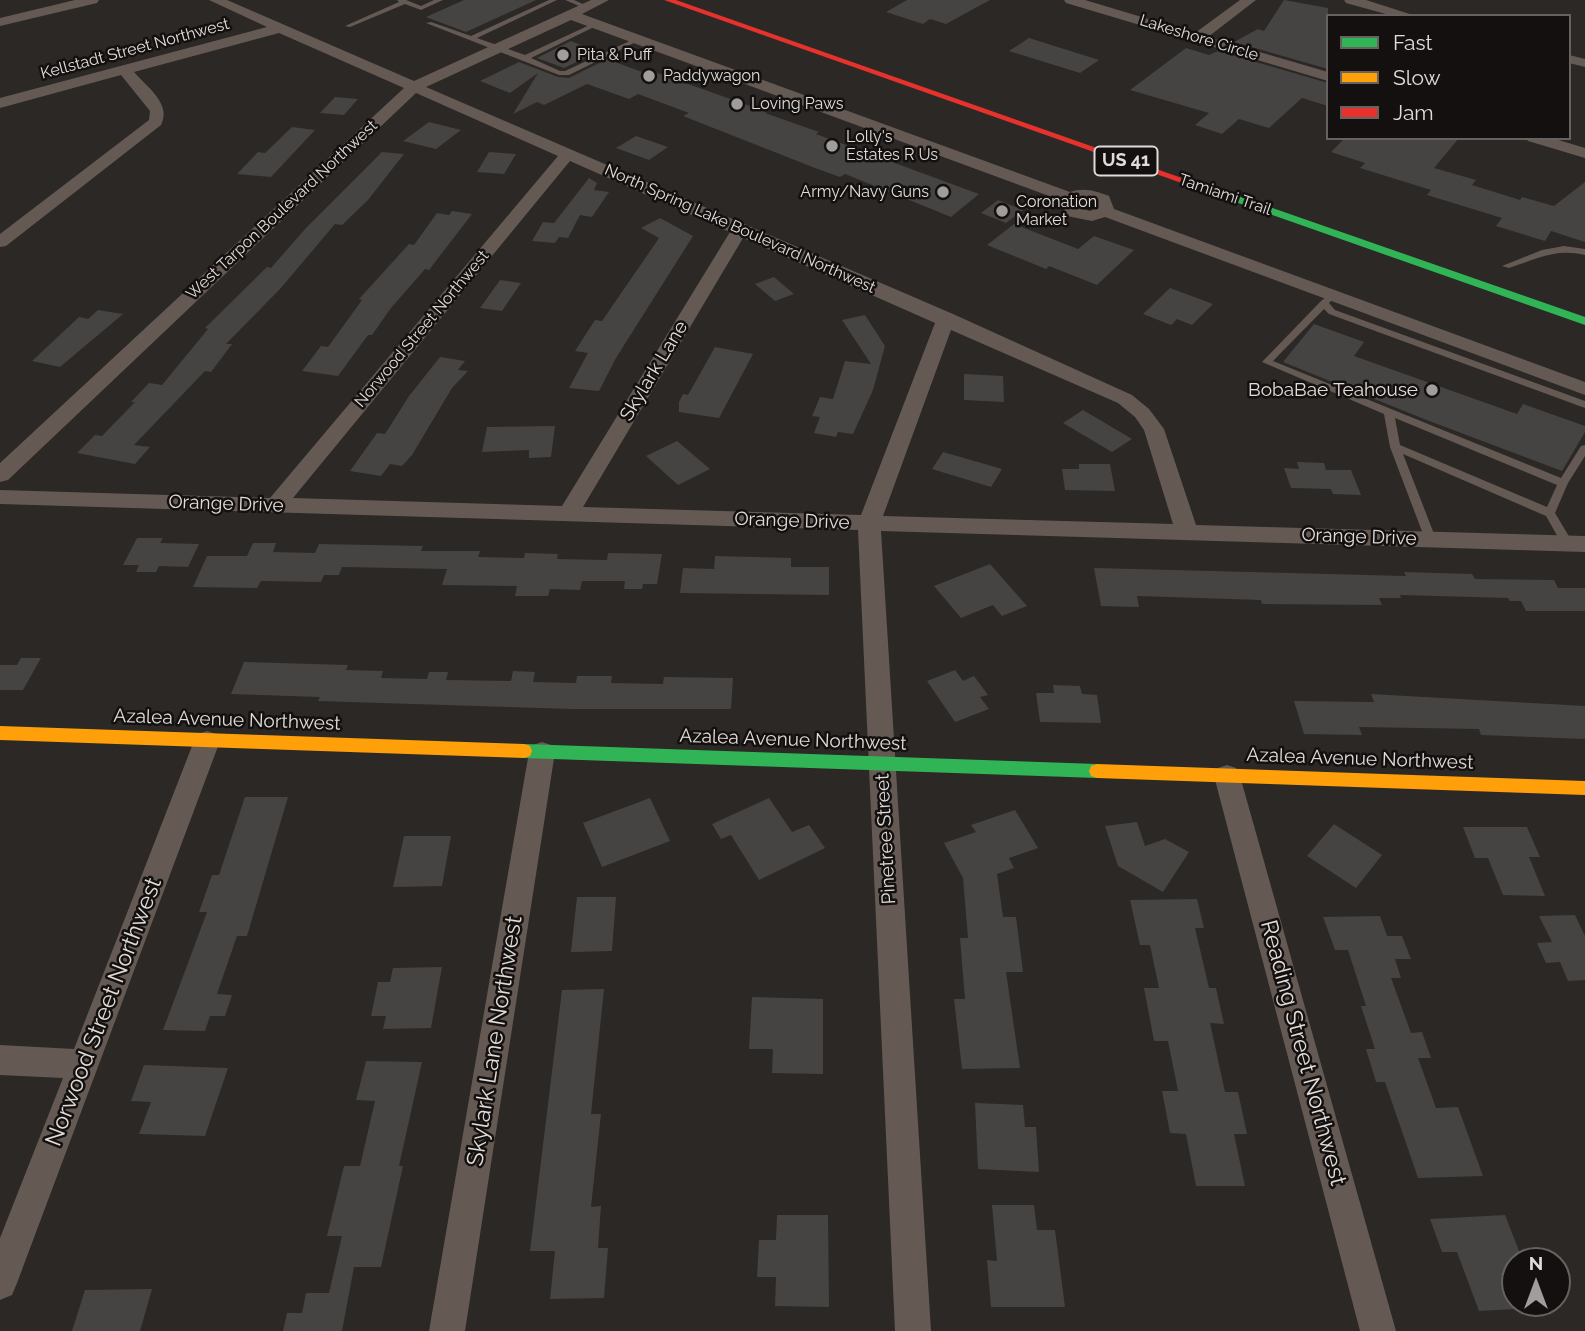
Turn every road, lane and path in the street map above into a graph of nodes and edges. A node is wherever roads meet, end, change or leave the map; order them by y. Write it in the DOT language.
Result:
graph roads {
  1 [pos="92,0"];
  2 [pos="216,0"];
  3 [pos="440,0"];
  4 [pos="554,0"];
  5 [pos="602,0"];
  6 [pos="668,0"];
  7 [pos="1071,0"];
  8 [pos="1249,0"];
  9 [pos="1351,0"];
  10 [pos="402,1"];
  11 [pos="569,7"];
  12 [pos="1402,14"];
  13 [pos="0,22"];
  14 [pos="429,23"];
  15 [pos="596,24"];
  16 [pos="348,26"];
  17 [pos="280,28"];
  18 [pos="472,38"];
  19 [pos="1197,38"];
  20 [pos="638,39"];
  21 [pos="498,48"];
  22 [pos="525,58"];
  23 [pos="124,70"];
  24 [pos="1326,76"];
  25 [pos="414,87"];
  26 [pos="0,103"];
  27 [pos="1541,140"];
  28 [pos="1585,153"];
  29 [pos="568,154"];
  30 [pos="1201,187"];
  31 [pos="1272,194"];
  32 [pos="1281,215"];
  33 [pos="1333,216"];
  34 [pos="740,229"];
  35 [pos="0,242"];
  36 [pos="1585,252"];
  37 [pos="1500,264"];
  38 [pos="1532,275"];
  39 [pos="1328,299"];
  40 [pos="946,318"];
  41 [pos="1585,321"];
  42 [pos="1585,389"];
  43 [pos="1585,405"];
  44 [pos="1389,412"];
  45 [pos="1395,447"];
  46 [pos="1585,448"];
  47 [pos="0,475"];
  48 [pos="1563,483"];
  49 [pos="0,497"];
  50 [pos="276,505"];
  51 [pos="1550,513"];
  52 [pos="568,514"];
  53 [pos="869,523"];
  54 [pos="1187,532"];
  55 [pos="1430,539"];
  56 [pos="1576,544"];
  57 [pos="0,733"];
  58 [pos="207,741"];
  59 [pos="542,752"];
  60 [pos="882,764"];
  61 [pos="1227,776"];
  62 [pos="1583,793"];
  63 [pos="0,1060"];
  64 [pos="84,1064"];
  65 [pos="0,1283"];
  66 [pos="447,1331"];
  67 [pos="913,1331"];
  68 [pos="1378,1331"];
  1 -- 13 [label="street"];
  2 -- 17 [label="street, North Spring Lake Boulevard Northwest"];
  3 -- 10 [label="lane"];
  4 -- 18 [label="lane"];
  5 -- 11 [label="street, West Tarpon Boulevard Northwest"];
  6 -- 30 [label="main road, Tamiami Trail / US 41"];
  7 -- 19 [label="street, Lakeshore Circle"];
  8 -- 19 [label="street"];
  9 -- 12 [label="street"];
  10 -- 16 [label="lane"];
  11 -- 15 [label="street"];
  11 -- 21 [label="street, West Tarpon Boulevard Northwest"];
  14 -- 18 [label="lane"];
  15 -- 20 [label="street"];
  15 -- 22 [label="lane"];
  17 -- 23 [label="street, Kellstadt Street Northwest"];
  17 -- 25 [label="street, North Spring Lake Boulevard Northwest"];
  18 -- 21 [label="lane"];
  19 -- 24 [label="street, Lakeshore Circle"];
  20 -- 22 [label="lane"];
  20 -- 39 [label="street"];
  21 -- 22 [label="lane"];
  21 -- 25 [label="street, West Tarpon Boulevard Northwest"];
  23 -- 26 [label="street, Kellstadt Street Northwest"];
  23 -- 35 [label="street"];
  25 -- 29 [label="street, North Spring Lake Boulevard Northwest"];
  25 -- 47 [label="street, West Tarpon Boulevard Northwest"];
  27 -- 28 [label="street"];
  29 -- 34 [label="street, North Spring Lake Boulevard Northwest"];
  29 -- 50 [label="street, Norwood Street Northwest"];
  30 -- 31 [label="main road"];
  30 -- 32 [label="main road, Tamiami Trail / US 41"];
  32 -- 33 [label="main road"];
  32 -- 41 [label="main road, Tamiami Trail / US 41"];
  34 -- 40 [label="street, North Spring Lake Boulevard Northwest"];
  34 -- 52 [label="street, Skylark Lane"];
  36 -- 37 [label="lane"];
  37 -- 38 [label="main road"];
  39 -- 42 [label="street"];
  39 -- 43 [label="lane"];
  39 -- 44 [label="lane"];
  40 -- 53 [label="street, Pinetree Street"];
  40 -- 54 [label="street, North Spring Lake Boulevard Northwest"];
  44 -- 45 [label="lane"];
  44 -- 48 [label="lane"];
  45 -- 51 [label="lane"];
  45 -- 55 [label="lane"];
  46 -- 48 [label="lane"];
  48 -- 51 [label="lane"];
  49 -- 50 [label="street, Orange Drive"];
  50 -- 52 [label="street, Orange Drive"];
  51 -- 56 [label="lane"];
  52 -- 53 [label="street, Orange Drive"];
  53 -- 54 [label="street, Orange Drive"];
  53 -- 60 [label="street, Pinetree Street"];
  54 -- 55 [label="street, Orange Drive"];
  55 -- 56 [label="street, Orange Drive"];
  57 -- 58 [label="main road, Azalea Avenue Northwest"];
  58 -- 59 [label="main road, Azalea Avenue Northwest"];
  58 -- 64 [label="street, Norwood Street Northwest"];
  59 -- 60 [label="main road, Azalea Avenue Northwest"];
  59 -- 66 [label="street, Skylark Lane Northwest"];
  60 -- 61 [label="main road, Azalea Avenue Northwest"];
  60 -- 67 [label="street, Pinetree Street"];
  61 -- 62 [label="main road, Azalea Avenue Northwest"];
  61 -- 68 [label="street, Reading Street Northwest"];
  63 -- 64 [label="street"];
  64 -- 65 [label="street, Norwood Street Northwest"];
}
